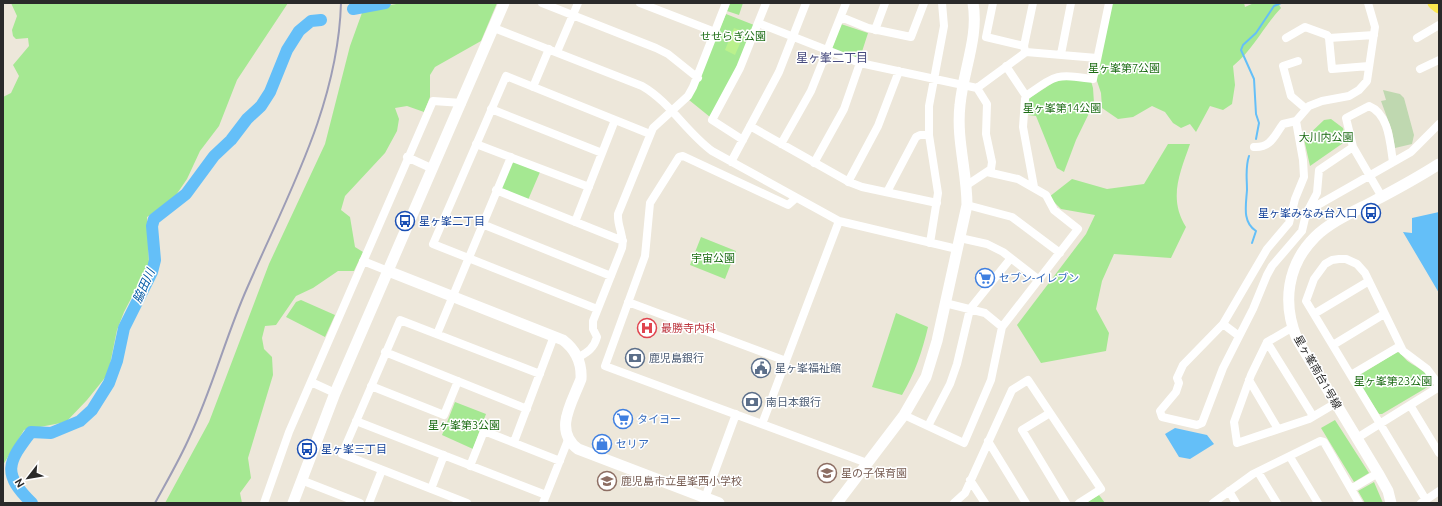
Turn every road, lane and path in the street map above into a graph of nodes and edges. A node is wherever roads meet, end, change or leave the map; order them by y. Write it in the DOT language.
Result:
graph roads {
  1 [pos="504,3"];
  2 [pos="542,3"];
  3 [pos="578,3"];
  4 [pos="640,3"];
  5 [pos="726,3"];
  6 [pos="766,3"];
  7 [pos="806,3"];
  8 [pos="846,3"];
  9 [pos="885,3"];
  10 [pos="924,3"];
  11 [pos="942,3"];
  12 [pos="973,3"];
  13 [pos="993,3"];
  14 [pos="1033,3"];
  15 [pos="1071,3"];
  16 [pos="1109,3"];
  17 [pos="1368,3"];
  18 [pos="1434,3"];
  19 [pos="1439,6"];
  20 [pos="573,15"];
  21 [pos="841,17"];
  22 [pos="758,23"];
  23 [pos="1439,25"];
  24 [pos="494,28"];
  25 [pos="874,30"];
  26 [pos="714,32"];
  27 [pos="1374,35"];
  28 [pos="793,37"];
  29 [pos="1286,38"];
  30 [pos="1329,38"];
  31 [pos="1418,38"];
  32 [pos="1025,49"];
  33 [pos="553,51"];
  34 [pos="826,51"];
  35 [pos="1061,54"];
  36 [pos="1097,58"];
  37 [pos="1298,60"];
  38 [pos="1439,60"];
  39 [pos="860,63"];
  40 [pos="1006,66"];
  41 [pos="1369,66"];
  42 [pos="1420,69"];
  43 [pos="899,71"];
  44 [pos="698,78"];
  45 [pos="934,78"];
  46 [pos="963,84"];
  47 [pos="533,87"];
  48 [pos="977,88"];
  49 [pos="1026,96"];
  50 [pos="462,103"];
  51 [pos="1305,108"];
  52 [pos="491,109"];
  53 [pos="672,111"];
  54 [pos="615,120"];
  55 [pos="1296,121"];
  56 [pos="1439,124"];
  57 [pos="750,126"];
  58 [pos="650,134"];
  59 [pos="928,136"];
  60 [pos="743,140"];
  61 [pos="476,144"];
  62 [pos="781,144"];
  63 [pos="1254,147"];
  64 [pos="1353,147"];
  65 [pos="602,153"];
  66 [pos="407,157"];
  67 [pos="511,157"];
  68 [pos="731,162"];
  69 [pos="1393,162"];
  70 [pos="814,163"];
  71 [pos="1439,164"];
  72 [pos="433,168"];
  73 [pos="987,172"];
  74 [pos="1369,176"];
  75 [pos="848,182"];
  76 [pos="967,186"];
  77 [pos="589,187"];
  78 [pos="1034,187"];
  79 [pos="496,190"];
  80 [pos="887,192"];
  81 [pos="1382,197"];
  82 [pos="796,198"];
  83 [pos="937,203"];
  84 [pos="967,205"];
  85 [pos="1308,210"];
  86 [pos="839,220"];
  87 [pos="575,222"];
  88 [pos="482,224"];
  89 [pos="960,238"];
  90 [pos="623,241"];
  91 [pos="930,243"];
  92 [pos="957,249"];
  93 [pos="1060,253"];
  94 [pos="468,258"];
  95 [pos="1011,258"];
  96 [pos="363,261"];
  97 [pos="388,271"];
  98 [pos="611,276"];
  99 [pos="1039,280"];
  100 [pos="1369,281"];
  101 [pos="452,296"];
  102 [pos="628,302"];
  103 [pos="946,303"];
  104 [pos="597,309"];
  105 [pos="970,309"];
  106 [pos="1314,314"];
  107 [pos="1384,314"];
  108 [pos="1223,324"];
  109 [pos="1002,327"];
  110 [pos="1292,327"];
  111 [pos="437,334"];
  112 [pos="554,336"];
  113 [pos="1239,336"];
  114 [pos="1267,342"];
  115 [pos="1333,345"];
  116 [pos="1400,346"];
  117 [pos="385,352"];
  118 [pos="579,357"];
  119 [pos="786,361"];
  120 [pos="540,374"];
  121 [pos="1351,375"];
  122 [pos="1249,380"];
  123 [pos="458,381"];
  124 [pos="311,382"];
  125 [pos="371,386"];
  126 [pos="1439,386"];
  127 [pos="335,393"];
  128 [pos="1336,403"];
  129 [pos="1410,405"];
  130 [pos="526,409"];
  131 [pos="1050,413"];
  132 [pos="736,414"];
  133 [pos="904,415"];
  134 [pos="1313,416"];
  135 [pos="356,421"];
  136 [pos="1380,423"];
  137 [pos="762,424"];
  138 [pos="928,426"];
  139 [pos="1278,429"];
  140 [pos="1357,438"];
  141 [pos="568,440"];
  142 [pos="988,441"];
  143 [pos="514,442"];
  144 [pos="1439,453"];
  145 [pos="444,455"];
  146 [pos="1290,457"];
  147 [pos="560,460"];
  148 [pos="867,463"];
  149 [pos="470,466"];
  150 [pos="382,470"];
  151 [pos="1258,472"];
  152 [pos="1378,473"];
  153 [pos="301,480"];
  154 [pos="970,480"];
  155 [pos="431,489"];
  156 [pos="1351,489"];
  157 [pos="1439,491"];
  158 [pos="1229,492"];
  159 [pos="705,498"];
  160 [pos="544,499"];
  161 [pos="1424,501"];
  162 [pos="264,503"];
  163 [pos="293,503"];
  164 [pos="360,503"];
  165 [pos="369,503"];
  166 [pos="466,503"];
  167 [pos="719,503"];
  168 [pos="837,503"];
  169 [pos="954,503"];
  170 [pos="984,503"];
  171 [pos="1026,503"];
  172 [pos="1066,503"];
  173 [pos="1078,503"];
  174 [pos="1213,503"];
  175 [pos="1236,503"];
  176 [pos="1277,503"];
  177 [pos="1318,503"];
  178 [pos="1359,503"];
  179 [pos="1392,503"];
  1 -- 24 [label="street"];
  2 -- 20 [label="street"];
  3 -- 20 [label="street"];
  4 -- 26 [label="street"];
  5 -- 26 [label="street"];
  6 -- 22 [label="street"];
  7 -- 28 [label="street"];
  8 -- 21 [label="street"];
  9 -- 25 [label="street"];
  10 -- 25 [label="street"];
  11 -- 45 [label="street"];
  12 -- 46 [label="street"];
  13 -- 32 [label="street"];
  14 -- 32 [label="street"];
  15 -- 35 [label="street"];
  16 -- 36 [label="street"];
  17 -- 27 [label="street"];
  18 -- 19 [label="main road"];
  20 -- 33 [label="street"];
  20 -- 44 [label="street"];
  21 -- 25 [label="street"];
  21 -- 34 [label="street"];
  22 -- 28 [label="street"];
  22 -- 60 [label="street"];
  23 -- 31 [label="street"];
  24 -- 33 [label="street"];
  24 -- 50 [label="street"];
  26 -- 44 [label="street"];
  27 -- 30 [label="street"];
  27 -- 41 [label="street"];
  28 -- 34 [label="street"];
  28 -- 57 [label="street"];
  29 -- 30 [label="street"];
  30 -- 41 [label="street"];
  32 -- 35 [label="street"];
  32 -- 40 [label="street"];
  33 -- 47 [label="street"];
  33 -- 53 [label="street"];
  34 -- 39 [label="street"];
  34 -- 62 [label="street"];
  35 -- 36 [label="street"];
  36 -- 49 [label="street"];
  37 -- 51 [label="street"];
  38 -- 42 [label="street"];
  39 -- 43 [label="street"];
  39 -- 70 [label="street"];
  40 -- 48 [label="street"];
  40 -- 49 [label="street"];
  41 -- 51 [label="street"];
  43 -- 45 [label="street"];
  43 -- 75 [label="street"];
  44 -- 53 [label="street"];
  45 -- 46 [label="street"];
  45 -- 59 [label="street"];
  46 -- 48 [label="street"];
  46 -- 76 [label="street"];
  47 -- 52 [label="street"];
  47 -- 54 [label="street"];
  48 -- 73 [label="street"];
  49 -- 78 [label="street"];
  50 -- 66 [label="street"];
  50 -- 72 [label="street"];
  51 -- 55 [label="street"];
  52 -- 61 [label="street"];
  52 -- 65 [label="street"];
  53 -- 58 [label="street"];
  53 -- 68 [label="street"];
  54 -- 58 [label="street"];
  54 -- 65 [label="street"];
  55 -- 63 [label="street"];
  55 -- 108 [label="street"];
  56 -- 69 [label="street"];
  57 -- 60 [label="street"];
  57 -- 62 [label="street"];
  58 -- 90 [label="street"];
  59 -- 80 [label="street"];
  59 -- 83 [label="street"];
  60 -- 68 [label="street"];
  61 -- 67 [label="street"];
  61 -- 94 [label="street"];
  62 -- 70 [label="street"];
  64 -- 69 [label="street"];
  64 -- 74 [label="street"];
  64 -- 85 [label="street"];
  65 -- 77 [label="street"];
  66 -- 72 [label="street"];
  66 -- 96 [label="street"];
  67 -- 77 [label="street"];
  67 -- 79 [label="street"];
  68 -- 82 [label="street"];
  69 -- 74 [label="street"];
  70 -- 75 [label="street"];
  71 -- 81 [label="street, 星ヶ峯南台1号線"];
  72 -- 97 [label="street"];
  73 -- 76 [label="street"];
  73 -- 78 [label="street"];
  74 -- 81 [label="street"];
  74 -- 85 [label="street"];
  75 -- 80 [label="street"];
  76 -- 84 [label="street"];
  77 -- 87 [label="street"];
  78 -- 93 [label="street"];
  79 -- 87 [label="street"];
  79 -- 88 [label="street"];
  80 -- 83 [label="street"];
  81 -- 110 [label="street, 星ヶ峯南台1号線"];
  82 -- 86 [label="street"];
  82 -- 102 [label="street"];
  83 -- 91 [label="street"];
  84 -- 89 [label="street"];
  84 -- 93 [label="street"];
  85 -- 113 [label="street"];
  86 -- 91 [label="street"];
  86 -- 119 [label="street"];
  87 -- 90 [label="street"];
  88 -- 94 [label="street"];
  88 -- 98 [label="street"];
  89 -- 92 [label="street"];
  89 -- 95 [label="street"];
  90 -- 98 [label="street"];
  91 -- 92 [label="street"];
  92 -- 103 [label="street"];
  93 -- 99 [label="street"];
  94 -- 101 [label="street"];
  94 -- 104 [label="street"];
  95 -- 99 [label="street"];
  95 -- 105 [label="street"];
  96 -- 97 [label="street"];
  96 -- 124 [label="street"];
  97 -- 101 [label="street"];
  97 -- 127 [label="street"];
  98 -- 104 [label="street"];
  99 -- 109 [label="street"];
  100 -- 106 [label="street"];
  100 -- 106 [label="street"];
  100 -- 107 [label="street"];
  101 -- 111 [label="street"];
  101 -- 112 [label="street"];
  102 -- 119 [label="street"];
  102 -- 132 [label="street"];
  103 -- 105 [label="street"];
  103 -- 133 [label="street"];
  104 -- 118 [label="street"];
  105 -- 109 [label="street"];
  105 -- 138 [label="street"];
  106 -- 115 [label="street"];
  107 -- 115 [label="street"];
  107 -- 116 [label="street"];
  108 -- 113 [label="street"];
  108 -- 113 [label="street"];
  109 -- 138 [label="street"];
  110 -- 114 [label="street"];
  110 -- 128 [label="street, 星ヶ峯南台1号線"];
  111 -- 117 [label="street"];
  111 -- 120 [label="street"];
  112 -- 118 [label="street"];
  112 -- 120 [label="street"];
  114 -- 122 [label="street"];
  114 -- 134 [label="street"];
  115 -- 121 [label="street"];
  116 -- 121 [label="street"];
  116 -- 126 [label="street"];
  117 -- 123 [label="street"];
  117 -- 125 [label="street"];
  118 -- 141 [label="street"];
  119 -- 137 [label="street"];
  120 -- 130 [label="street"];
  121 -- 136 [label="street"];
  122 -- 139 [label="street"];
  122 -- 139 [label="street"];
  123 -- 125 [label="street"];
  123 -- 130 [label="street"];
  124 -- 127 [label="street"];
  124 -- 162 [label="street"];
  125 -- 135 [label="street"];
  126 -- 129 [label="street"];
  127 -- 153 [label="street"];
  128 -- 134 [label="street"];
  128 -- 140 [label="street, 星ヶ峯南台1号線"];
  129 -- 136 [label="street"];
  129 -- 144 [label="street"];
  130 -- 143 [label="street"];
  131 -- 142 [label="street"];
  131 -- 172 [label="street"];
  131 -- 173 [label="street"];
  132 -- 137 [label="street"];
  132 -- 159 [label="street"];
  133 -- 138 [label="street"];
  133 -- 148 [label="street"];
  134 -- 139 [label="street"];
  135 -- 145 [label="street"];
  135 -- 150 [label="street"];
  136 -- 140 [label="street"];
  136 -- 161 [label="street"];
  137 -- 148 [label="street"];
  140 -- 152 [label="street, 星ヶ峯南台1号線"];
  141 -- 147 [label="street"];
  141 -- 159 [label="street"];
  142 -- 154 [label="street"];
  142 -- 171 [label="street"];
  143 -- 147 [label="street"];
  143 -- 149 [label="street"];
  145 -- 149 [label="street"];
  145 -- 155 [label="street"];
  146 -- 151 [label="street"];
  146 -- 156 [label="street"];
  146 -- 177 [label="street"];
  147 -- 160 [label="street"];
  148 -- 168 [label="street"];
  149 -- 160 [label="street"];
  150 -- 155 [label="street"];
  150 -- 165 [label="street"];
  151 -- 158 [label="street"];
  151 -- 176 [label="street"];
  152 -- 156 [label="street"];
  152 -- 179 [label="street, 星ヶ峯南台1号線"];
  153 -- 163 [label="street"];
  153 -- 164 [label="street"];
  154 -- 169 [label="street"];
  154 -- 170 [label="street"];
  155 -- 166 [label="street"];
  156 -- 178 [label="street"];
  157 -- 161 [label="street"];
  158 -- 174 [label="street"];
  158 -- 175 [label="street"];
  159 -- 167 [label="street"];
}
